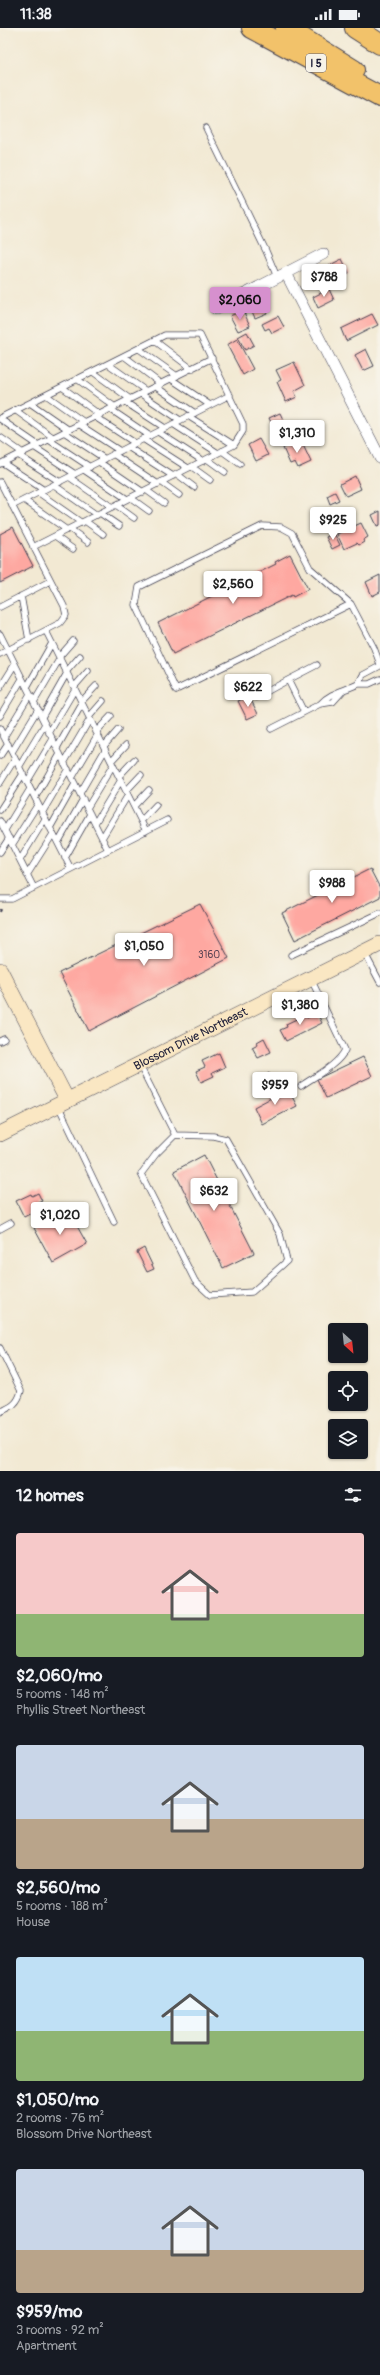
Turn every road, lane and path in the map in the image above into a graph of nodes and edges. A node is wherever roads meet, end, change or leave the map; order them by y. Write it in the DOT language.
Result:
graph roads {
  1 [pos="252,28"];
  2 [pos="286,28"];
  3 [pos="355,28"];
  4 [pos="380,44"];
  5 [pos="380,86"];
  6 [pos="380,97"];
  7 [pos="206,128"];
  8 [pos="323,254"];
  9 [pos="282,275"];
  10 [pos="216,309"];
  11 [pos="155,341"];
  12 [pos="139,349"];
  13 [pos="124,356"];
  14 [pos="212,358"];
  15 [pos="108,364"];
  16 [pos="192,369"];
  17 [pos="93,372"];
  18 [pos="174,378"];
  19 [pos="77,380"];
  20 [pos="159,385"];
  21 [pos="62,387"];
  22 [pos="143,393"];
  23 [pos="46,395"];
  24 [pos="230,395"];
  25 [pos="128,400"];
  26 [pos="30,403"];
  27 [pos="210,405"];
  28 [pos="113,408"];
  29 [pos="15,410"];
  30 [pos="196,413"];
  31 [pos="97,416"];
  32 [pos="188,416"];
  33 [pos="0,418"];
  34 [pos="180,420"];
  35 [pos="82,424"];
  36 [pos="173,424"];
  37 [pos="165,428"];
  38 [pos="67,431"];
  39 [pos="158,432"];
  40 [pos="150,436"];
  41 [pos="0,437"];
  42 [pos="51,439"];
  43 [pos="143,439"];
  44 [pos="135,443"];
  45 [pos="234,445"];
  46 [pos="36,446"];
  47 [pos="128,447"];
  48 [pos="120,451"];
  49 [pos="220,452"];
  50 [pos="21,454"];
  51 [pos="113,454"];
  52 [pos="380,458"];
  53 [pos="105,459"];
  54 [pos="205,460"];
  55 [pos="98,462"];
  56 [pos="2,464"];
  57 [pos="240,464"];
  58 [pos="90,467"];
  59 [pos="190,468"];
  60 [pos="84,470"];
  61 [pos="225,472"];
  62 [pos="75,474"];
  63 [pos="175,475"];
  64 [pos="69,477"];
  65 [pos="210,480"];
  66 [pos="0,482"];
  67 [pos="60,482"];
  68 [pos="160,483"];
  69 [pos="54,485"];
  70 [pos="194,487"];
  71 [pos="42,491"];
  72 [pos="144,491"];
  73 [pos="179,495"];
  74 [pos="129,498"];
  75 [pos="24,500"];
  76 [pos="164,503"];
  77 [pos="12,506"];
  78 [pos="114,506"];
  79 [pos="149,511"];
  80 [pos="99,514"];
  81 [pos="134,518"];
  82 [pos="84,522"];
  83 [pos="119,526"];
  84 [pos="68,530"];
  85 [pos="103,534"];
  86 [pos="55,536"];
  87 [pos="88,542"];
  88 [pos="33,548"];
  89 [pos="73,549"];
  90 [pos="50,581"];
  91 [pos="21,596"];
  92 [pos="350,604"];
  93 [pos="0,606"];
  94 [pos="46,631"];
  95 [pos="0,634"];
  96 [pos="28,640"];
  97 [pos="73,641"];
  98 [pos="52,643"];
  99 [pos="8,650"];
  100 [pos="0,654"];
  101 [pos="80,656"];
  102 [pos="59,658"];
  103 [pos="15,664"];
  104 [pos="317,665"];
  105 [pos="380,665"];
  106 [pos="88,671"];
  107 [pos="67,673"];
  108 [pos="22,679"];
  109 [pos="380,679"];
  110 [pos="288,680"];
  111 [pos="358,684"];
  112 [pos="96,686"];
  113 [pos="27,687"];
  114 [pos="0,688"];
  115 [pos="74,688"];
  116 [pos="30,694"];
  117 [pos="257,696"];
  118 [pos="103,701"];
  119 [pos="34,702"];
  120 [pos="82,703"];
  121 [pos="38,709"];
  122 [pos="304,712"];
  123 [pos="0,716"];
  124 [pos="111,716"];
  125 [pos="42,718"];
  126 [pos="89,718"];
  127 [pos="45,724"];
  128 [pos="0,729"];
  129 [pos="271,729"];
  130 [pos="118,730"];
  131 [pos="49,732"];
  132 [pos="97,733"];
  133 [pos="4,737"];
  134 [pos="53,739"];
  135 [pos="8,744"];
  136 [pos="126,745"];
  137 [pos="57,748"];
  138 [pos="104,748"];
  139 [pos="12,752"];
  140 [pos="60,754"];
  141 [pos="0,756"];
  142 [pos="15,759"];
  143 [pos="134,760"];
  144 [pos="64,763"];
  145 [pos="112,763"];
  146 [pos="19,767"];
  147 [pos="68,769"];
  148 [pos="23,774"];
  149 [pos="141,775"];
  150 [pos="72,778"];
  151 [pos="120,778"];
  152 [pos="27,782"];
  153 [pos="0,783"];
  154 [pos="75,784"];
  155 [pos="30,789"];
  156 [pos="149,790"];
  157 [pos="80,793"];
  158 [pos="127,793"];
  159 [pos="35,798"];
  160 [pos="83,799"];
  161 [pos="38,804"];
  162 [pos="156,805"];
  163 [pos="134,806"];
  164 [pos="87,808"];
  165 [pos="0,810"];
  166 [pos="42,813"];
  167 [pos="90,814"];
  168 [pos="45,819"];
  169 [pos="167,820"];
  170 [pos="141,821"];
  171 [pos="95,823"];
  172 [pos="1,825"];
  173 [pos="50,828"];
  174 [pos="146,831"];
  175 [pos="53,834"];
  176 [pos="9,838"];
  177 [pos="102,838"];
  178 [pos="58,843"];
  179 [pos="12,845"];
  180 [pos="108,850"];
  181 [pos="0,852"];
  182 [pos="65,858"];
  183 [pos="20,860"];
  184 [pos="71,869"];
  185 [pos="27,875"];
  186 [pos="34,888"];
  187 [pos="0,899"];
  188 [pos="380,913"];
  189 [pos="380,944"];
  190 [pos="364,952"];
  191 [pos="291,955"];
  192 [pos="0,970"];
  193 [pos="310,979"];
  194 [pos="380,982"];
  195 [pos="139,1064"];
  196 [pos="302,1086"];
  197 [pos="63,1102"];
  198 [pos="0,1134"];
  199 [pos="175,1135"];
  200 [pos="114,1222"];
  201 [pos="11,1223"];
  202 [pos="0,1229"];
  203 [pos="0,1348"];
  204 [pos="0,1412"];
  1 -- 6 [label="highway, I 5"];
  2 -- 5 [label="highway, I 5"];
  3 -- 4 [label="highway"];
  7 -- 9 [label="lane"];
  8 -- 9 [label="street"];
  9 -- 10 [label="street"];
  9 -- 52 [label="street"];
  11 -- 12 [label="lane"];
  11 -- 14 [label="lane"];
  11 -- 16 [label="lane"];
  12 -- 13 [label="lane"];
  12 -- 18 [label="lane"];
  13 -- 15 [label="lane"];
  13 -- 20 [label="lane"];
  14 -- 16 [label="lane"];
  14 -- 24 [label="lane"];
  15 -- 17 [label="lane"];
  15 -- 22 [label="lane"];
  16 -- 18 [label="lane"];
  17 -- 19 [label="lane"];
  17 -- 25 [label="lane"];
  18 -- 20 [label="lane"];
  18 -- 27 [label="lane"];
  19 -- 21 [label="lane"];
  19 -- 28 [label="lane"];
  20 -- 22 [label="lane"];
  20 -- 30 [label="lane"];
  21 -- 23 [label="lane"];
  21 -- 31 [label="lane"];
  22 -- 25 [label="lane"];
  22 -- 34 [label="lane"];
  23 -- 26 [label="lane"];
  23 -- 35 [label="lane"];
  24 -- 27 [label="lane"];
  24 -- 45 [label="lane"];
  25 -- 28 [label="lane"];
  25 -- 37 [label="lane"];
  26 -- 29 [label="lane"];
  26 -- 38 [label="lane"];
  27 -- 30 [label="lane"];
  28 -- 31 [label="lane"];
  28 -- 40 [label="lane"];
  29 -- 33 [label="lane"];
  29 -- 42 [label="lane"];
  30 -- 32 [label="lane"];
  31 -- 35 [label="lane"];
  31 -- 44 [label="lane"];
  32 -- 34 [label="lane"];
  32 -- 45 [label="lane"];
  33 -- 46 [label="lane"];
  34 -- 36 [label="lane"];
  35 -- 38 [label="lane"];
  35 -- 48 [label="lane"];
  36 -- 37 [label="lane"];
  36 -- 49 [label="lane"];
  37 -- 39 [label="lane"];
  38 -- 42 [label="lane"];
  38 -- 53 [label="lane"];
  39 -- 40 [label="lane"];
  39 -- 54 [label="lane"];
  40 -- 43 [label="lane"];
  41 -- 50 [label="lane"];
  42 -- 46 [label="lane"];
  42 -- 58 [label="lane"];
  43 -- 44 [label="lane"];
  43 -- 59 [label="lane"];
  44 -- 47 [label="lane"];
  45 -- 49 [label="lane"];
  46 -- 50 [label="lane"];
  46 -- 62 [label="lane"];
  47 -- 48 [label="lane"];
  47 -- 63 [label="lane"];
  48 -- 51 [label="lane"];
  49 -- 54 [label="lane"];
  49 -- 57 [label="lane"];
  50 -- 56 [label="lane"];
  50 -- 67 [label="lane"];
  51 -- 53 [label="lane"];
  51 -- 68 [label="lane"];
  53 -- 55 [label="lane"];
  54 -- 59 [label="lane"];
  54 -- 61 [label="lane"];
  55 -- 58 [label="lane"];
  55 -- 72 [label="lane"];
  56 -- 71 [label="lane"];
  58 -- 60 [label="lane"];
  59 -- 63 [label="lane"];
  59 -- 65 [label="lane"];
  60 -- 62 [label="lane"];
  60 -- 74 [label="lane"];
  62 -- 64 [label="lane"];
  63 -- 68 [label="lane"];
  63 -- 70 [label="lane"];
  64 -- 67 [label="lane"];
  64 -- 78 [label="lane"];
  66 -- 77 [label="lane"];
  67 -- 69 [label="lane"];
  68 -- 72 [label="lane"];
  68 -- 73 [label="lane"];
  69 -- 71 [label="lane"];
  69 -- 80 [label="lane"];
  71 -- 75 [label="lane"];
  71 -- 82 [label="lane"];
  72 -- 74 [label="lane"];
  72 -- 76 [label="lane"];
  74 -- 78 [label="lane"];
  74 -- 79 [label="lane"];
  75 -- 77 [label="lane"];
  75 -- 84 [label="lane"];
  77 -- 88 [label="lane"];
  78 -- 80 [label="lane"];
  78 -- 81 [label="lane"];
  80 -- 82 [label="lane"];
  80 -- 83 [label="lane"];
  82 -- 84 [label="lane"];
  82 -- 85 [label="lane"];
  84 -- 86 [label="lane"];
  84 -- 87 [label="lane"];
  86 -- 88 [label="lane"];
  86 -- 89 [label="lane"];
  88 -- 90 [label="lane"];
  90 -- 91 [label="lane"];
  90 -- 94 [label="lane"];
  91 -- 93 [label="lane"];
  91 -- 96 [label="lane"];
  92 -- 92 [label="lane"];
  92 -- 105 [label="lane"];
  94 -- 96 [label="lane"];
  94 -- 98 [label="lane"];
  95 -- 99 [label="lane"];
  96 -- 99 [label="lane"];
  97 -- 102 [label="lane"];
  98 -- 102 [label="lane"];
  98 -- 113 [label="lane"];
  99 -- 100 [label="lane"];
  99 -- 103 [label="lane"];
  101 -- 107 [label="lane"];
  102 -- 107 [label="lane"];
  102 -- 119 [label="lane"];
  103 -- 108 [label="lane"];
  103 -- 114 [label="lane"];
  104 -- 110 [label="lane"];
  105 -- 111 [label="lane"];
  106 -- 115 [label="lane"];
  107 -- 115 [label="lane"];
  107 -- 125 [label="lane"];
  108 -- 113 [label="lane"];
  108 -- 123 [label="lane"];
  109 -- 111 [label="lane"];
  110 -- 117 [label="lane"];
  110 -- 122 [label="lane"];
  111 -- 122 [label="lane"];
  112 -- 120 [label="lane"];
  113 -- 116 [label="lane"];
  115 -- 120 [label="lane"];
  115 -- 131 [label="lane"];
  116 -- 119 [label="lane"];
  116 -- 133 [label="lane"];
  118 -- 126 [label="lane"];
  119 -- 121 [label="lane"];
  120 -- 126 [label="lane"];
  120 -- 137 [label="lane"];
  121 -- 125 [label="lane"];
  121 -- 139 [label="lane"];
  122 -- 129 [label="lane"];
  124 -- 132 [label="lane"];
  125 -- 127 [label="lane"];
  126 -- 132 [label="lane"];
  126 -- 144 [label="lane"];
  127 -- 131 [label="lane"];
  127 -- 146 [label="lane"];
  128 -- 133 [label="lane"];
  130 -- 138 [label="lane"];
  131 -- 134 [label="lane"];
  132 -- 138 [label="lane"];
  132 -- 150 [label="lane"];
  133 -- 135 [label="lane"];
  134 -- 137 [label="lane"];
  134 -- 152 [label="lane"];
  135 -- 139 [label="lane"];
  135 -- 141 [label="lane"];
  136 -- 145 [label="lane"];
  137 -- 140 [label="lane"];
  138 -- 145 [label="lane"];
  138 -- 157 [label="lane"];
  139 -- 142 [label="lane"];
  140 -- 144 [label="lane"];
  140 -- 159 [label="lane"];
  142 -- 146 [label="lane"];
  142 -- 153 [label="lane"];
  143 -- 151 [label="lane"];
  144 -- 147 [label="lane"];
  145 -- 151 [label="lane"];
  145 -- 164 [label="lane"];
  146 -- 148 [label="lane"];
  147 -- 150 [label="lane"];
  147 -- 166 [label="lane"];
  148 -- 152 [label="lane"];
  148 -- 165 [label="lane"];
  149 -- 158 [label="lane"];
  150 -- 154 [label="lane"];
  151 -- 158 [label="lane"];
  151 -- 171 [label="lane"];
  152 -- 155 [label="lane"];
  154 -- 157 [label="lane"];
  154 -- 173 [label="lane"];
  155 -- 159 [label="lane"];
  155 -- 172 [label="lane"];
  156 -- 163 [label="lane"];
  157 -- 160 [label="lane"];
  158 -- 163 [label="lane"];
  158 -- 177 [label="lane"];
  159 -- 161 [label="lane"];
  160 -- 164 [label="lane"];
  160 -- 178 [label="lane"];
  161 -- 166 [label="lane"];
  161 -- 179 [label="lane"];
  162 -- 170 [label="lane"];
  163 -- 170 [label="lane"];
  164 -- 167 [label="lane"];
  166 -- 168 [label="lane"];
  167 -- 171 [label="lane"];
  167 -- 182 [label="lane"];
  168 -- 173 [label="lane"];
  168 -- 183 [label="lane"];
  169 -- 174 [label="lane"];
  170 -- 174 [label="lane"];
  171 -- 177 [label="lane"];
  172 -- 176 [label="lane"];
  173 -- 175 [label="lane"];
  174 -- 180 [label="lane"];
  175 -- 178 [label="lane"];
  175 -- 185 [label="lane"];
  176 -- 179 [label="lane"];
  176 -- 181 [label="lane"];
  177 -- 180 [label="lane"];
  178 -- 182 [label="lane"];
  179 -- 183 [label="lane"];
  180 -- 184 [label="lane"];
  182 -- 184 [label="lane"];
  183 -- 185 [label="lane"];
  184 -- 186 [label="lane"];
  185 -- 186 [label="lane"];
  186 -- 187 [label="lane"];
  188 -- 191 [label="lane"];
  189 -- 190 [label="street, Blossom Drive Northeast"];
  190 -- 193 [label="street, Blossom Drive Northeast"];
  190 -- 194 [label="lane"];
  192 -- 197 [label="street"];
  193 -- 195 [label="street, Blossom Drive Northeast"];
  193 -- 196 [label="lane"];
  195 -- 197 [label="street, Blossom Drive Northeast"];
  195 -- 199 [label="lane"];
  197 -- 198 [label="street, Blossom Drive Northeast"];
  197 -- 200 [label="lane"];
  199 -- 199 [label="lane"];
  201 -- 202 [label="lane"];
  203 -- 204 [label="lane"];
}
